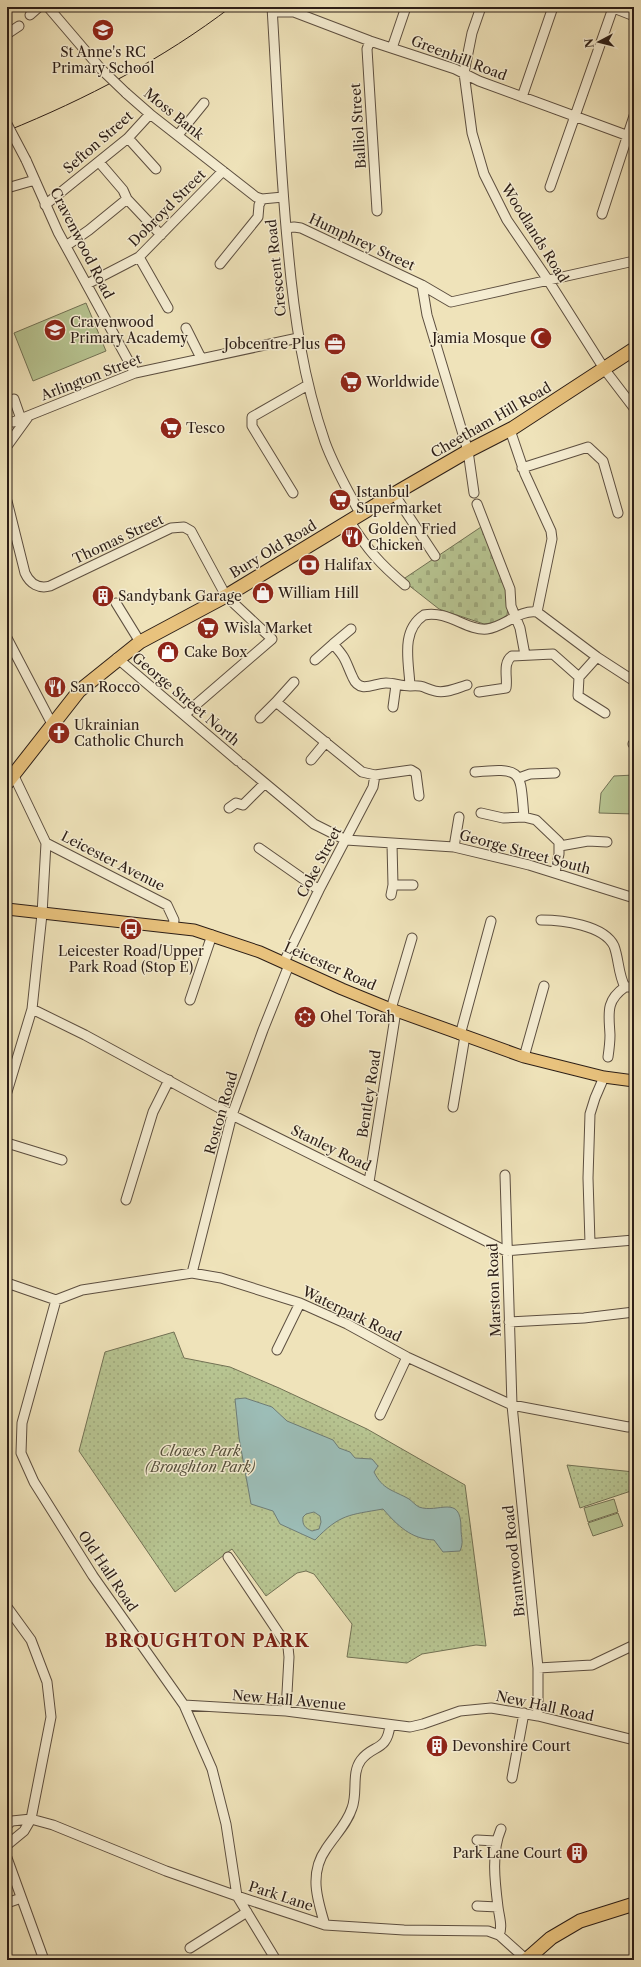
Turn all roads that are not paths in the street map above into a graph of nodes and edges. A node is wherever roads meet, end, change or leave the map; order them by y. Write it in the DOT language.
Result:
graph roads {
  1 [pos="40,7"];
  2 [pos="48,7"];
  3 [pos="406,7"];
  4 [pos="481,7"];
  5 [pos="553,7"];
  6 [pos="612,7"];
  7 [pos="273,9"];
  8 [pos="30,15"];
  9 [pos="634,16"];
  10 [pos="19,26"];
  11 [pos="7,34"];
  12 [pos="370,41"];
  13 [pos="392,48"];
  14 [pos="464,73"];
  15 [pos="522,97"];
  16 [pos="204,103"];
  17 [pos="150,114"];
  18 [pos="575,116"];
  19 [pos="634,116"];
  20 [pos="7,124"];
  21 [pos="178,135"];
  22 [pos="631,136"];
  23 [pos="128,138"];
  24 [pos="99,162"];
  25 [pos="156,169"];
  26 [pos="223,171"];
  27 [pos="35,180"];
  28 [pos="550,187"];
  29 [pos="7,188"];
  30 [pos="283,197"];
  31 [pos="127,199"];
  32 [pos="262,199"];
  33 [pos="45,205"];
  34 [pos="377,211"];
  35 [pos="602,214"];
  36 [pos="286,228"];
  37 [pos="161,235"];
  38 [pos="66,246"];
  39 [pos="139,257"];
  40 [pos="634,262"];
  41 [pos="220,264"];
  42 [pos="548,280"];
  43 [pos="87,284"];
  44 [pos="422,285"];
  45 [pos="168,308"];
  46 [pos="186,328"];
  47 [pos="298,338"];
  48 [pos="634,349"];
  49 [pos="201,358"];
  50 [pos="605,370"];
  51 [pos="135,373"];
  52 [pos="308,385"];
  53 [pos="14,399"];
  54 [pos="634,408"];
  55 [pos="21,420"];
  56 [pos="510,430"];
  57 [pos="7,446"];
  58 [pos="468,451"];
  59 [pos="522,468"];
  60 [pos="293,493"];
  61 [pos="474,493"];
  62 [pos="394,494"];
  63 [pos="7,501"];
  64 [pos="477,504"];
  65 [pos="618,513"];
  66 [pos="356,518"];
  67 [pos="435,556"];
  68 [pos="405,585"];
  69 [pos="226,596"];
  70 [pos="116,603"];
  71 [pos="537,612"];
  72 [pos="516,618"];
  73 [pos="351,628"];
  74 [pos="7,638"];
  75 [pos="140,642"];
  76 [pos="333,644"];
  77 [pos="525,655"];
  78 [pos="597,657"];
  79 [pos="117,658"];
  80 [pos="315,660"];
  81 [pos="579,677"];
  82 [pos="634,681"];
  83 [pos="294,682"];
  84 [pos="396,685"];
  85 [pos="467,685"];
  86 [pos="410,686"];
  87 [pos="479,692"];
  88 [pos="276,702"];
  89 [pos="393,707"];
  90 [pos="605,713"];
  91 [pos="184,715"];
  92 [pos="260,718"];
  93 [pos="52,724"];
  94 [pos="326,742"];
  95 [pos="311,760"];
  96 [pos="240,762"];
  97 [pos="475,772"];
  98 [pos="556,773"];
  99 [pos="375,775"];
  100 [pos="519,778"];
  101 [pos="10,779"];
  102 [pos="264,784"];
  103 [pos="419,796"];
  104 [pos="229,808"];
  105 [pos="481,813"];
  106 [pos="459,817"];
  107 [pos="524,817"];
  108 [pos="346,840"];
  109 [pos="607,842"];
  110 [pos="46,843"];
  111 [pos="392,844"];
  112 [pos="560,846"];
  113 [pos="454,847"];
  114 [pos="259,848"];
  115 [pos="555,872"];
  116 [pos="393,885"];
  117 [pos="413,885"];
  118 [pos="319,890"];
  119 [pos="391,896"];
  120 [pos="634,898"];
  121 [pos="7,909"];
  122 [pos="42,914"];
  123 [pos="541,920"];
  124 [pos="491,921"];
  125 [pos="173,927"];
  126 [pos="212,935"];
  127 [pos="412,938"];
  128 [pos="287,963"];
  129 [pos="544,986"];
  130 [pos="630,987"];
  131 [pos="190,1000"];
  132 [pos="32,1009"];
  133 [pos="394,1010"];
  134 [pos="462,1035"];
  135 [pos="608,1057"];
  136 [pos="524,1058"];
  137 [pos="604,1078"];
  138 [pos="169,1080"];
  139 [pos="634,1081"];
  140 [pos="7,1092"];
  141 [pos="453,1107"];
  142 [pos="232,1115"];
  143 [pos="7,1143"];
  144 [pos="62,1160"];
  145 [pos="505,1175"];
  146 [pos="368,1182"];
  147 [pos="126,1200"];
  148 [pos="634,1240"];
  149 [pos="590,1243"];
  150 [pos="506,1251"];
  151 [pos="192,1273"];
  152 [pos="7,1283"];
  153 [pos="56,1300"];
  154 [pos="300,1304"];
  155 [pos="634,1312"];
  156 [pos="509,1322"];
  157 [pos="277,1350"];
  158 [pos="407,1357"];
  159 [pos="512,1405"];
  160 [pos="380,1415"];
  161 [pos="634,1426"];
  162 [pos="228,1557"];
  163 [pos="7,1607"];
  164 [pos="634,1646"];
  165 [pos="538,1668"];
  166 [pos="184,1705"];
  167 [pos="286,1711"];
  168 [pos="524,1713"];
  169 [pos="538,1716"];
  170 [pos="390,1725"];
  171 [pos="634,1740"];
  172 [pos="512,1778"];
  173 [pos="31,1819"];
  174 [pos="7,1825"];
  175 [pos="501,1829"];
  176 [pos="477,1840"];
  177 [pos="496,1840"];
  178 [pos="7,1845"];
  179 [pos="7,1858"];
  180 [pos="237,1896"];
  181 [pos="21,1898"];
  182 [pos="7,1903"];
  183 [pos="634,1904"];
  184 [pos="477,1906"];
  185 [pos="498,1908"];
  186 [pos="246,1912"];
  187 [pos="325,1925"];
  188 [pos="499,1935"];
  189 [pos="190,1948"];
  190 [pos="44,1960"];
  191 [pos="276,1960"];
  192 [pos="526,1960"];
  1 -- 8 [label="street"];
  2 -- 17 [label="street, Moss Bank, bridge"];
  3 -- 13 [label="street"];
  4 -- 14 [label="street, Woodlands Road"];
  5 -- 15 [label="street"];
  6 -- 9 [label="street"];
  6 -- 18 [label="street"];
  7 -- 12 [label="street, Greenhill Road"];
  7 -- 30 [label="street, Crescent Road"];
  10 -- 11 [label="street"];
  12 -- 13 [label="street, Greenhill Road"];
  12 -- 34 [label="street, Balliol Street"];
  13 -- 14 [label="street, Greenhill Road"];
  14 -- 15 [label="street, Greenhill Road"];
  14 -- 42 [label="street, Woodlands Road"];
  15 -- 18 [label="street, Greenhill Road"];
  16 -- 21 [label="street"];
  17 -- 21 [label="street, Moss Bank"];
  17 -- 23 [label="street, Sefton Street"];
  18 -- 22 [label="street, Greenhill Road"];
  18 -- 28 [label="street"];
  19 -- 22 [label="street"];
  20 -- 27 [label="street, Cravenwood Road, bridge"];
  21 -- 26 [label="street, Moss Bank"];
  22 -- 35 [label="street"];
  23 -- 24 [label="street, Sefton Street"];
  23 -- 25 [label="street"];
  24 -- 31 [label="street"];
  24 -- 33 [label="street, Sefton Street"];
  26 -- 32 [label="street, Moss Bank"];
  26 -- 37 [label="street, Dobroyd Street"];
  27 -- 29 [label="street"];
  27 -- 33 [label="street, Cravenwood Road"];
  30 -- 32 [label="street"];
  30 -- 36 [label="street, Crescent Road"];
  31 -- 37 [label="street"];
  31 -- 38 [label="street"];
  32 -- 41 [label="street"];
  33 -- 38 [label="street, Cravenwood Road"];
  36 -- 44 [label="street, Humphrey Street"];
  36 -- 47 [label="street, Crescent Road"];
  37 -- 39 [label="street, Dobroyd Street"];
  38 -- 43 [label="street, Cravenwood Road"];
  39 -- 43 [label="street, Dobroyd Street"];
  39 -- 45 [label="street"];
  40 -- 42 [label="street"];
  42 -- 44 [label="street"];
  42 -- 50 [label="street, Woodlands Road"];
  43 -- 51 [label="street, Cravenwood Road"];
  44 -- 58 [label="street, Humphrey Street"];
  46 -- 49 [label="street"];
  47 -- 49 [label="street, Arlington Street"];
  47 -- 52 [label="street, Crescent Road"];
  48 -- 50 [label="highway, Cheetham Hill Road"];
  49 -- 51 [label="street, Arlington Street"];
  50 -- 54 [label="street, Woodlands Road"];
  50 -- 56 [label="highway, Cheetham Hill Road"];
  51 -- 55 [label="street, Arlington Street"];
  52 -- 60 [label="street"];
  52 -- 66 [label="street, Crescent Road"];
  53 -- 55 [label="street"];
  55 -- 57 [label="street"];
  56 -- 58 [label="highway, Cheetham Hill Road"];
  56 -- 59 [label="street"];
  58 -- 61 [label="street, Humphrey Street"];
  58 -- 62 [label="highway, Cheetham Hill Road"];
  59 -- 65 [label="street"];
  59 -- 71 [label="street"];
  62 -- 66 [label="highway, Cheetham Hill Road"];
  62 -- 67 [label="street"];
  63 -- 69 [label="street, Thomas Street"];
  64 -- 72 [label="street"];
  66 -- 68 [label="street, Crescent Road"];
  66 -- 69 [label="highway, Bury Old Road"];
  69 -- 75 [label="highway, Bury Old Road"];
  69 -- 91 [label="street, Thomas Street"];
  70 -- 75 [label="street"];
  71 -- 72 [label="street"];
  71 -- 78 [label="street"];
  72 -- 77 [label="street"];
  72 -- 86 [label="street"];
  73 -- 76 [label="street"];
  74 -- 93 [label="street"];
  75 -- 79 [label="highway, Bury Old Road"];
  76 -- 80 [label="street"];
  76 -- 84 [label="street"];
  77 -- 81 [label="street"];
  77 -- 87 [label="street"];
  78 -- 81 [label="street"];
  78 -- 82 [label="street"];
  79 -- 91 [label="street, George Street North"];
  79 -- 93 [label="highway, Bury Old Road"];
  81 -- 90 [label="street"];
  83 -- 88 [label="street"];
  84 -- 86 [label="street"];
  84 -- 89 [label="street"];
  85 -- 86 [label="street"];
  88 -- 92 [label="street"];
  88 -- 94 [label="street"];
  91 -- 96 [label="street, George Street North"];
  93 -- 101 [label="highway, Bury Old Road"];
  94 -- 95 [label="street"];
  94 -- 99 [label="street"];
  96 -- 102 [label="street, George Street South"];
  97 -- 100 [label="street"];
  98 -- 100 [label="street"];
  99 -- 103 [label="street"];
  99 -- 108 [label="street, Coke Street"];
  100 -- 107 [label="street"];
  101 -- 110 [label="street"];
  102 -- 104 [label="street"];
  102 -- 108 [label="street, George Street South"];
  105 -- 107 [label="street"];
  106 -- 113 [label="street"];
  107 -- 112 [label="street"];
  108 -- 111 [label="street, George Street South"];
  108 -- 118 [label="street, Coke Street"];
  109 -- 112 [label="street"];
  110 -- 122 [label="street"];
  110 -- 125 [label="street, Leicester Avenue"];
  111 -- 113 [label="street, George Street South"];
  111 -- 116 [label="street"];
  112 -- 115 [label="street"];
  113 -- 115 [label="street, George Street South"];
  114 -- 118 [label="street"];
  115 -- 120 [label="street, George Street South"];
  116 -- 117 [label="street"];
  116 -- 119 [label="street"];
  118 -- 128 [label="street, Coke Street"];
  121 -- 122 [label="main road, Leicester Road"];
  122 -- 125 [label="main road, Leicester Road"];
  122 -- 132 [label="street"];
  123 -- 130 [label="street"];
  124 -- 134 [label="street"];
  125 -- 126 [label="main road, Leicester Road"];
  126 -- 128 [label="main road, Leicester Road"];
  126 -- 131 [label="street"];
  127 -- 133 [label="street, Bentley Road"];
  128 -- 133 [label="main road, Leicester Road"];
  128 -- 142 [label="street, Roston Road"];
  129 -- 136 [label="street"];
  130 -- 135 [label="street"];
  132 -- 138 [label="street, Stanley Road"];
  132 -- 140 [label="street"];
  133 -- 134 [label="main road, Leicester Road"];
  133 -- 146 [label="street, Bentley Road"];
  134 -- 136 [label="main road, Leicester Road"];
  134 -- 141 [label="street"];
  136 -- 137 [label="main road, Leicester Road"];
  137 -- 139 [label="main road, Leicester Road"];
  137 -- 149 [label="street"];
  138 -- 142 [label="street, Stanley Road"];
  138 -- 147 [label="street"];
  142 -- 146 [label="street, Stanley Road"];
  142 -- 151 [label="street, Roston Road"];
  143 -- 144 [label="street"];
  145 -- 150 [label="street, Marston Road"];
  146 -- 150 [label="street, Stanley Road"];
  148 -- 149 [label="street"];
  149 -- 150 [label="street"];
  150 -- 156 [label="street, Marston Road"];
  151 -- 153 [label="street, Waterpark Road"];
  151 -- 154 [label="street, Waterpark Road"];
  152 -- 153 [label="street"];
  153 -- 166 [label="street, Old Hall Road"];
  154 -- 157 [label="street"];
  154 -- 158 [label="street, Waterpark Road"];
  155 -- 156 [label="street"];
  156 -- 159 [label="street, Marston Road"];
  158 -- 159 [label="street, Waterpark Road"];
  158 -- 160 [label="street"];
  159 -- 161 [label="street, Waterpark Road"];
  159 -- 165 [label="street, Brantwood Road"];
  162 -- 167 [label="street"];
  163 -- 173 [label="street"];
  164 -- 165 [label="street"];
  165 -- 169 [label="street, Brantwood Road"];
  166 -- 167 [label="street, New Hall Avenue"];
  166 -- 180 [label="street, Old Hall Road"];
  167 -- 170 [label="street, New Hall Avenue"];
  168 -- 169 [label="street, New Hall Road"];
  168 -- 170 [label="street, New Hall Road"];
  168 -- 172 [label="street"];
  169 -- 171 [label="street, New Hall Road"];
  170 -- 187 [label="street"];
  173 -- 174 [label="street"];
  173 -- 178 [label="street"];
  173 -- 180 [label="street, Park Lane"];
  175 -- 177 [label="street"];
  176 -- 177 [label="street"];
  177 -- 185 [label="street"];
  179 -- 181 [label="street"];
  180 -- 186 [label="street"];
  180 -- 187 [label="street, Park Lane"];
  181 -- 182 [label="street"];
  181 -- 190 [label="street"];
  183 -- 192 [label="highway"];
  184 -- 185 [label="street"];
  185 -- 188 [label="street"];
  186 -- 189 [label="street"];
  186 -- 191 [label="street"];
  187 -- 188 [label="street, Park Lane"];
  188 -- 192 [label="street, Park Lane"];
}
